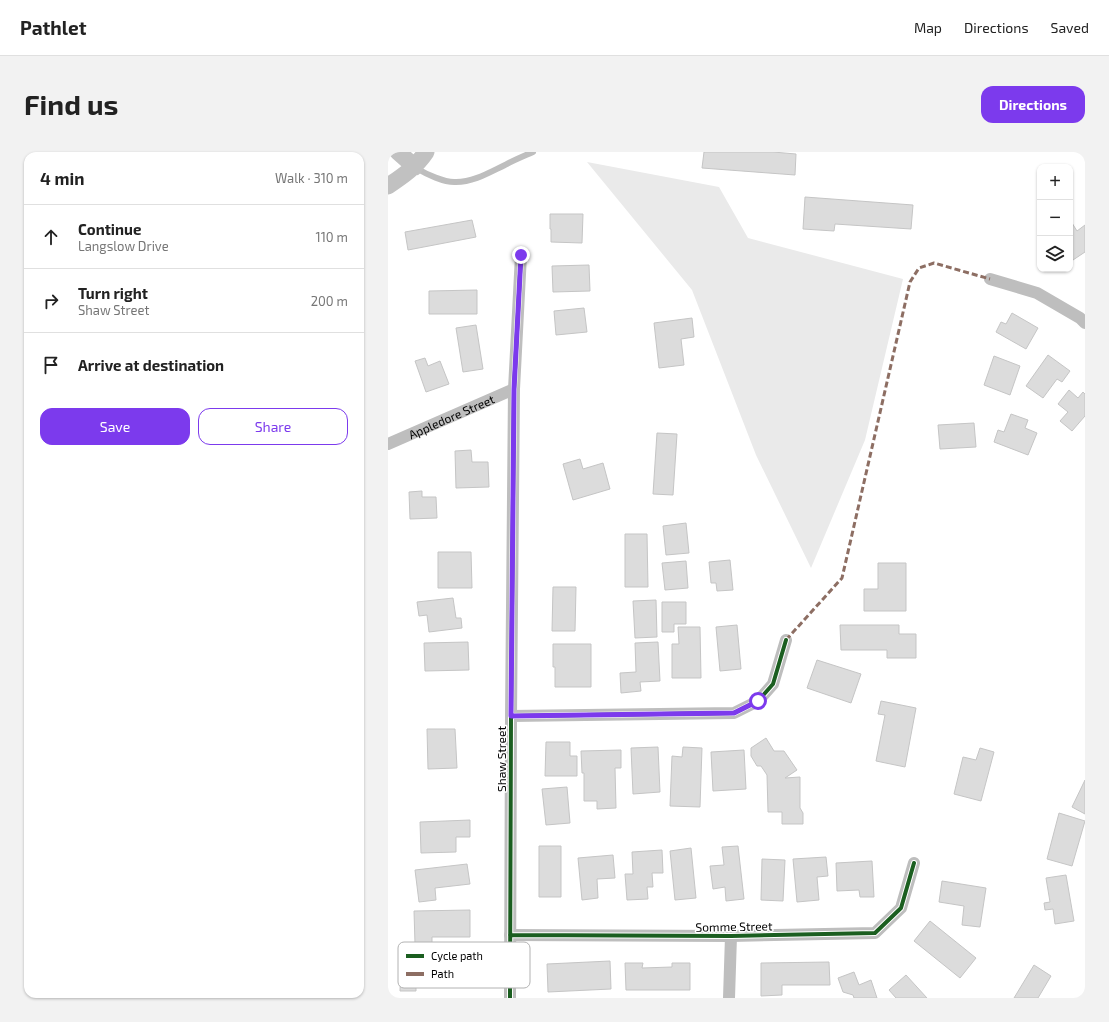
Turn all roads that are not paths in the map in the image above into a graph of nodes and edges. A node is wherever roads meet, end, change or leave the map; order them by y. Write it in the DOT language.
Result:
graph roads {
  1 [pos="393,152"];
  2 [pos="398,152"];
  3 [pos="426,152"];
  4 [pos="533,152"];
  5 [pos="388,156"];
  6 [pos="415,167"];
  7 [pos="388,186"];
  8 [pos="521,255"];
  9 [pos="990,279"];
  10 [pos="1085,323"];
  11 [pos="514,389"];
  12 [pos="388,444"];
  13 [pos="786,640"];
  14 [pos="511,716"];
  15 [pos="914,863"];
  16 [pos="510,935"];
  17 [pos="731,936"];
  18 [pos="510,942"];
  19 [pos="729,998"];
  1 -- 5 [label="main road"];
  2 -- 6 [label="main road"];
  3 -- 6 [label="main road"];
  4 -- 6 [label="lane"];
  6 -- 7 [label="main road"];
  8 -- 11 [label="street, Shaw Street"];
  9 -- 10 [label="street"];
  11 -- 12 [label="street, Appledore Street"];
  11 -- 14 [label="street, Shaw Street"];
  13 -- 14 [label="street"];
  14 -- 16 [label="street, Shaw Street"];
  15 -- 17 [label="street, Somme Street"];
  16 -- 17 [label="street, Somme Street"];
  16 -- 18 [label="street, Shaw Street"];
  17 -- 19 [label="street"];
}
